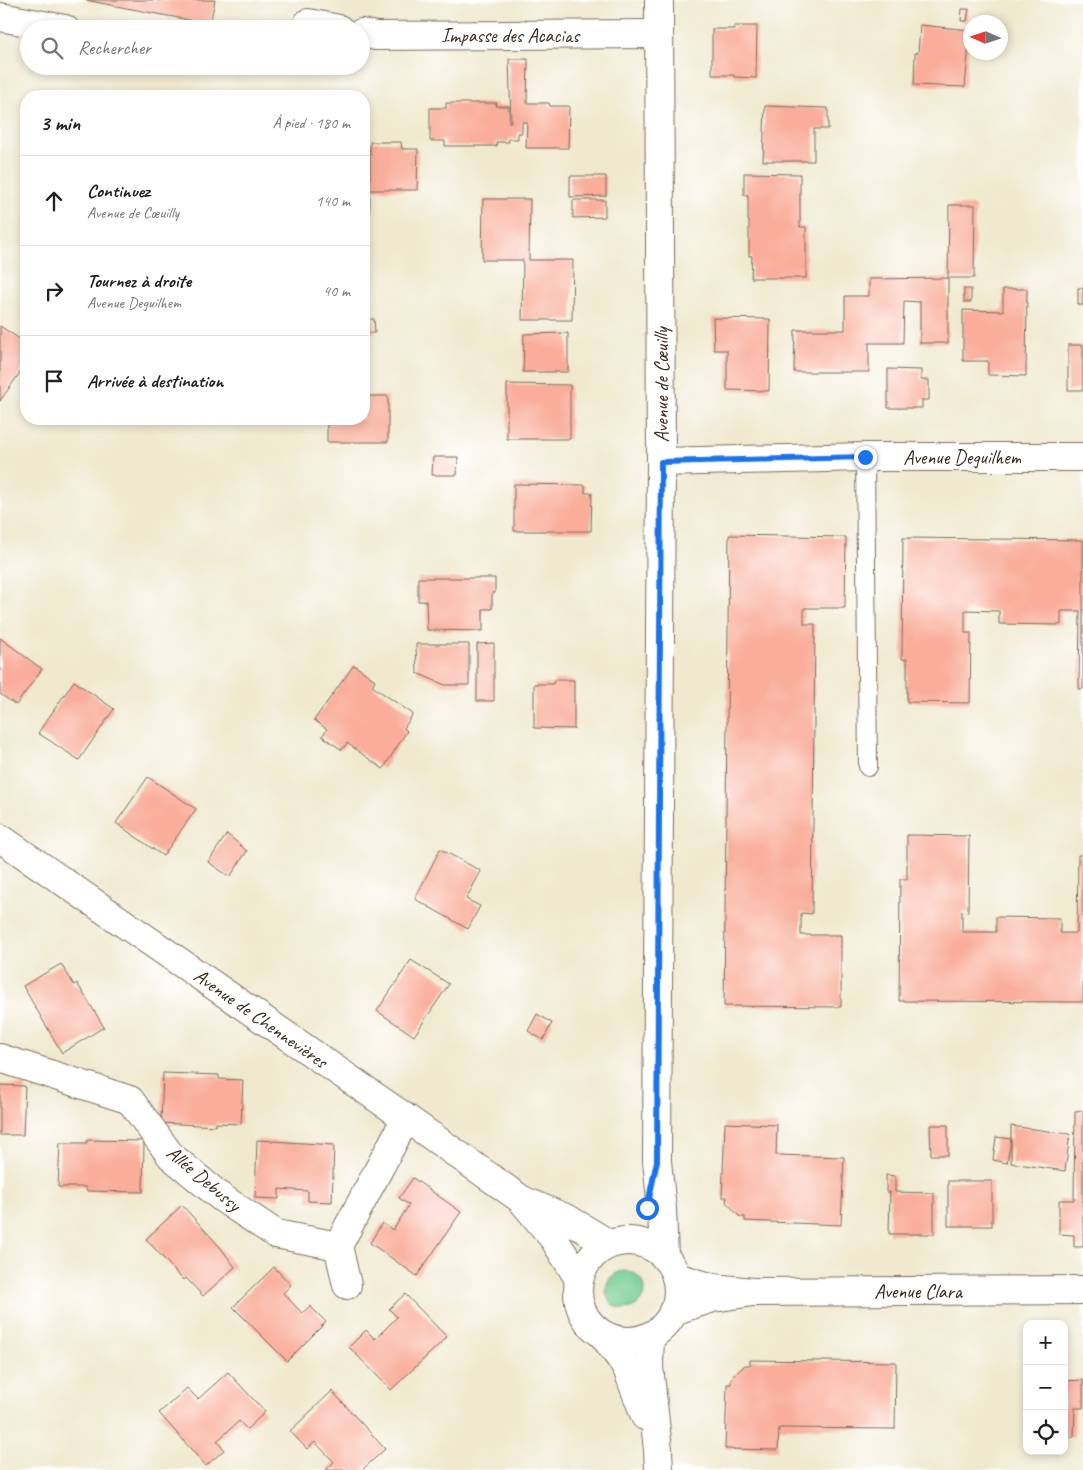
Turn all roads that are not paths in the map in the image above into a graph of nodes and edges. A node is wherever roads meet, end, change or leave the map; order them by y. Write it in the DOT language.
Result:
graph roads {
  1 [pos="658,0"];
  2 [pos="0,17"];
  3 [pos="20,21"];
  4 [pos="658,34"];
  5 [pos="370,35"];
  6 [pos="865,457"];
  7 [pos="1083,457"];
  8 [pos="661,462"];
  9 [pos="868,767"];
  10 [pos="0,838"];
  11 [pos="0,1058"];
  12 [pos="406,1118"];
  13 [pos="657,1161"];
  14 [pos="522,1200"];
  15 [pos="616,1243"];
  16 [pos="338,1246"];
  17 [pos="670,1267"];
  18 [pos="579,1279"];
  19 [pos="347,1285"];
  20 [pos="1083,1290"];
  21 [pos="753,1292"];
  22 [pos="673,1311"];
  23 [pos="603,1335"];
  24 [pos="650,1336"];
  25 [pos="659,1460"];
  1 -- 4 [label="street, Avenue de Cœuilly"];
  2 -- 3 [label="street"];
  4 -- 5 [label="street, Impasse des Acacias"];
  4 -- 8 [label="street, Avenue de Cœuilly"];
  6 -- 7 [label="street, Avenue Deguilhem"];
  6 -- 8 [label="street, Avenue Deguilhem"];
  6 -- 9 [label="lane"];
  8 -- 13 [label="street, Avenue de Cœuilly"];
  10 -- 12 [label="street, Avenue de Chennevières"];
  11 -- 16 [label="street, Allée Debussy"];
  12 -- 14 [label="street, Avenue de Chennevières"];
  12 -- 16 [label="street"];
  13 -- 15 [label="street, Avenue de Cœuilly"];
  13 -- 17 [label="street, Avenue de Cœuilly"];
  14 -- 15 [label="street, Avenue de Chennevières"];
  14 -- 18 [label="street, Avenue de Chennevières"];
  15 -- 17 [label="street"];
  15 -- 18 [label="street"];
  16 -- 19 [label="street"];
  17 -- 21 [label="street, Avenue Clara"];
  17 -- 22 [label="street"];
  18 -- 23 [label="street"];
  20 -- 21 [label="street, Avenue Clara"];
  21 -- 22 [label="street, Avenue Clara"];
  22 -- 24 [label="street"];
  23 -- 24 [label="street"];
  23 -- 25 [label="street"];
  24 -- 25 [label="street"];
}
